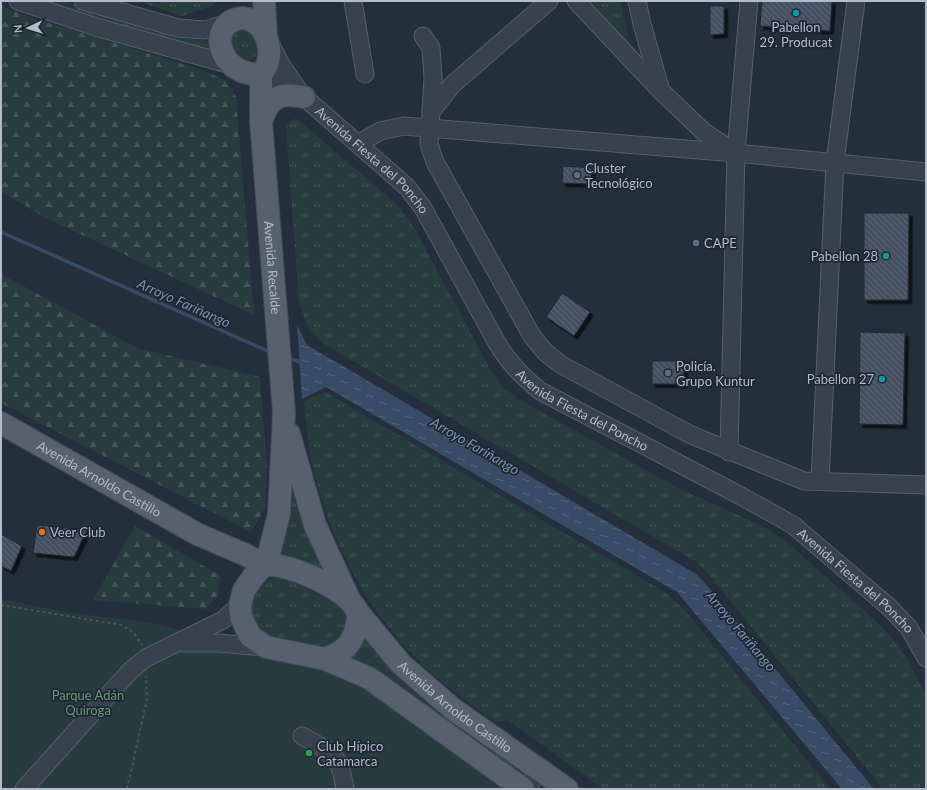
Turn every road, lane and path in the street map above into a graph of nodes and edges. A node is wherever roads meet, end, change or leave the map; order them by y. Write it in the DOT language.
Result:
graph roads {
  1 [pos="18,1"];
  2 [pos="83,1"];
  3 [pos="264,1"];
  4 [pos="353,1"];
  5 [pos="549,1"];
  6 [pos="576,1"];
  7 [pos="637,1"];
  8 [pos="749,1"];
  9 [pos="856,1"];
  10 [pos="234,15"];
  11 [pos="423,36"];
  12 [pos="267,37"];
  13 [pos="235,68"];
  14 [pos="262,73"];
  15 [pos="365,74"];
  16 [pos="661,91"];
  17 [pos="304,96"];
  18 [pos="431,120"];
  19 [pos="261,121"];
  20 [pos="358,144"];
  21 [pos="736,153"];
  22 [pos="835,162"];
  23 [pos="926,172"];
  24 [pos="284,413"];
  25 [pos="1,423"];
  26 [pos="729,452"];
  27 [pos="820,481"];
  28 [pos="926,485"];
  29 [pos="197,534"];
  30 [pos="265,565"];
  31 [pos="242,598"];
  32 [pos="1,605"];
  33 [pos="353,605"];
  34 [pos="177,644"];
  35 [pos="266,647"];
  36 [pos="146,658"];
  37 [pos="926,658"];
  38 [pos="325,659"];
  39 [pos="302,736"];
  40 [pos="541,770"];
  41 [pos="24,789"];
  42 [pos="127,789"];
  43 [pos="345,789"];
  44 [pos="523,789"];
  45 [pos="526,789"];
  46 [pos="567,789"];
  1 -- 13 [label="street"];
  2 -- 10 [label="street"];
  3 -- 12 [label="main road"];
  4 -- 15 [label="street"];
  5 -- 18 [label="street"];
  6 -- 16 [label="street"];
  7 -- 16 [label="street"];
  8 -- 21 [label="street"];
  9 -- 22 [label="street"];
  10 -- 12 [label="main road"];
  10 -- 13 [label="main road"];
  11 -- 18 [label="street"];
  12 -- 14 [label="main road"];
  12 -- 17 [label="street, Avenida Fiesta del Poncho"];
  13 -- 14 [label="main road"];
  13 -- 19 [label="main road, Avenida Recalde"];
  14 -- 17 [label="street, Avenida Fiesta del Poncho"];
  14 -- 19 [label="main road, Avenida Recalde"];
  16 -- 21 [label="street"];
  17 -- 19 [label="main road"];
  17 -- 20 [label="street, Avenida Fiesta del Poncho"];
  18 -- 20 [label="street"];
  18 -- 21 [label="street"];
  18 -- 26 [label="street"];
  19 -- 24 [label="main road, Avenida Recalde"];
  20 -- 37 [label="street, Avenida Fiesta del Poncho"];
  21 -- 22 [label="street"];
  21 -- 26 [label="street"];
  22 -- 23 [label="street"];
  22 -- 27 [label="street"];
  24 -- 30 [label="main road, Avenida Recalde"];
  24 -- 33 [label="main road, Avenida Recalde"];
  25 -- 29 [label="main road, Avenida Arnoldo Castillo"];
  26 -- 27 [label="street"];
  27 -- 28 [label="street"];
  29 -- 30 [label="main road, Avenida Arnoldo Castillo"];
  29 -- 31 [label="main road, Avenida Arnoldo Castillo"];
  30 -- 31 [label="main road"];
  30 -- 33 [label="main road"];
  31 -- 34 [label="street"];
  31 -- 35 [label="main road"];
  32 -- 36 [label="path"];
  33 -- 38 [label="main road"];
  33 -- 40 [label="main road, Avenida Arnoldo Castillo"];
  34 -- 35 [label="street"];
  34 -- 36 [label="street"];
  35 -- 38 [label="main road"];
  36 -- 41 [label="street"];
  36 -- 42 [label="path"];
  38 -- 44 [label="main road, Avenida Arnoldo Castillo"];
  39 -- 43 [label="street"];
  40 -- 45 [label="street"];
  40 -- 46 [label="main road, Avenida Arnoldo Castillo"];
}
